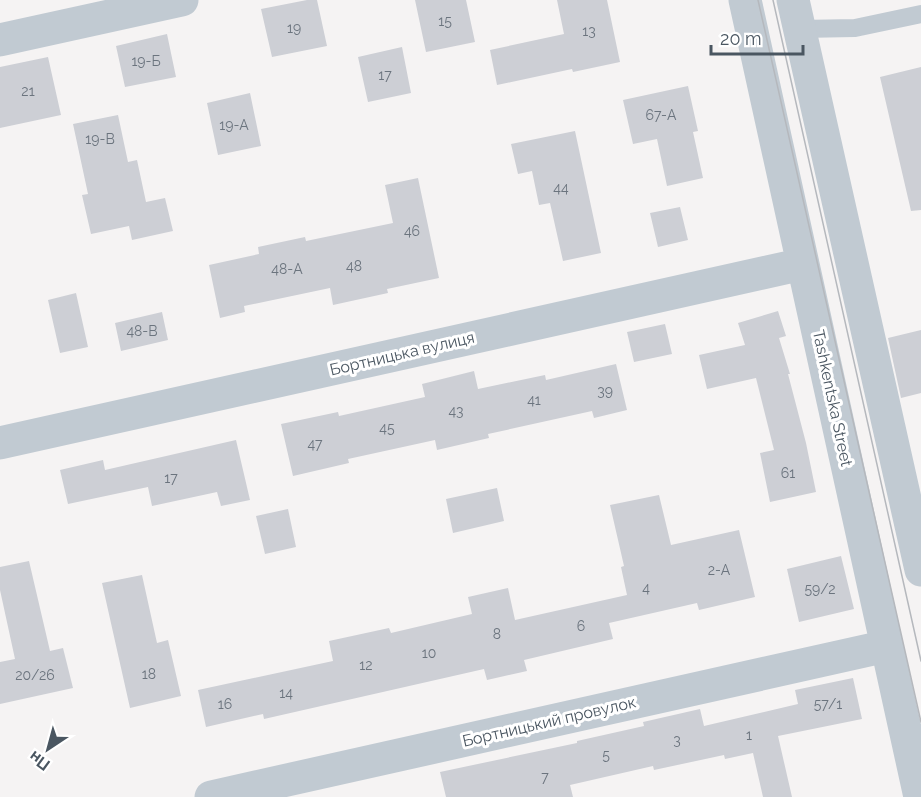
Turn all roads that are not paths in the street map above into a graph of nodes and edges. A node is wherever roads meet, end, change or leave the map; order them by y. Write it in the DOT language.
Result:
graph roads {
  1 [pos="182,0"];
  2 [pos="745,0"];
  3 [pos="796,14"];
  4 [pos="921,14"];
  5 [pos="0,40"];
  6 [pos="803,264"];
  7 [pos="0,443"];
  8 [pos="921,570"];
  9 [pos="887,646"];
  10 [pos="211,797"];
  11 [pos="920,797"];
  1 -- 5 [label="street"];
  2 -- 6 [label="street, Tashkentska Street"];
  3 -- 4 [label="lane"];
  3 -- 8 [label="street"];
  6 -- 7 [label="street, Бортницька вулиця"];
  6 -- 9 [label="street, Tashkentska Street"];
  9 -- 10 [label="street, Бортницький провулок"];
  9 -- 11 [label="street, Tashkentska Street"];
}
